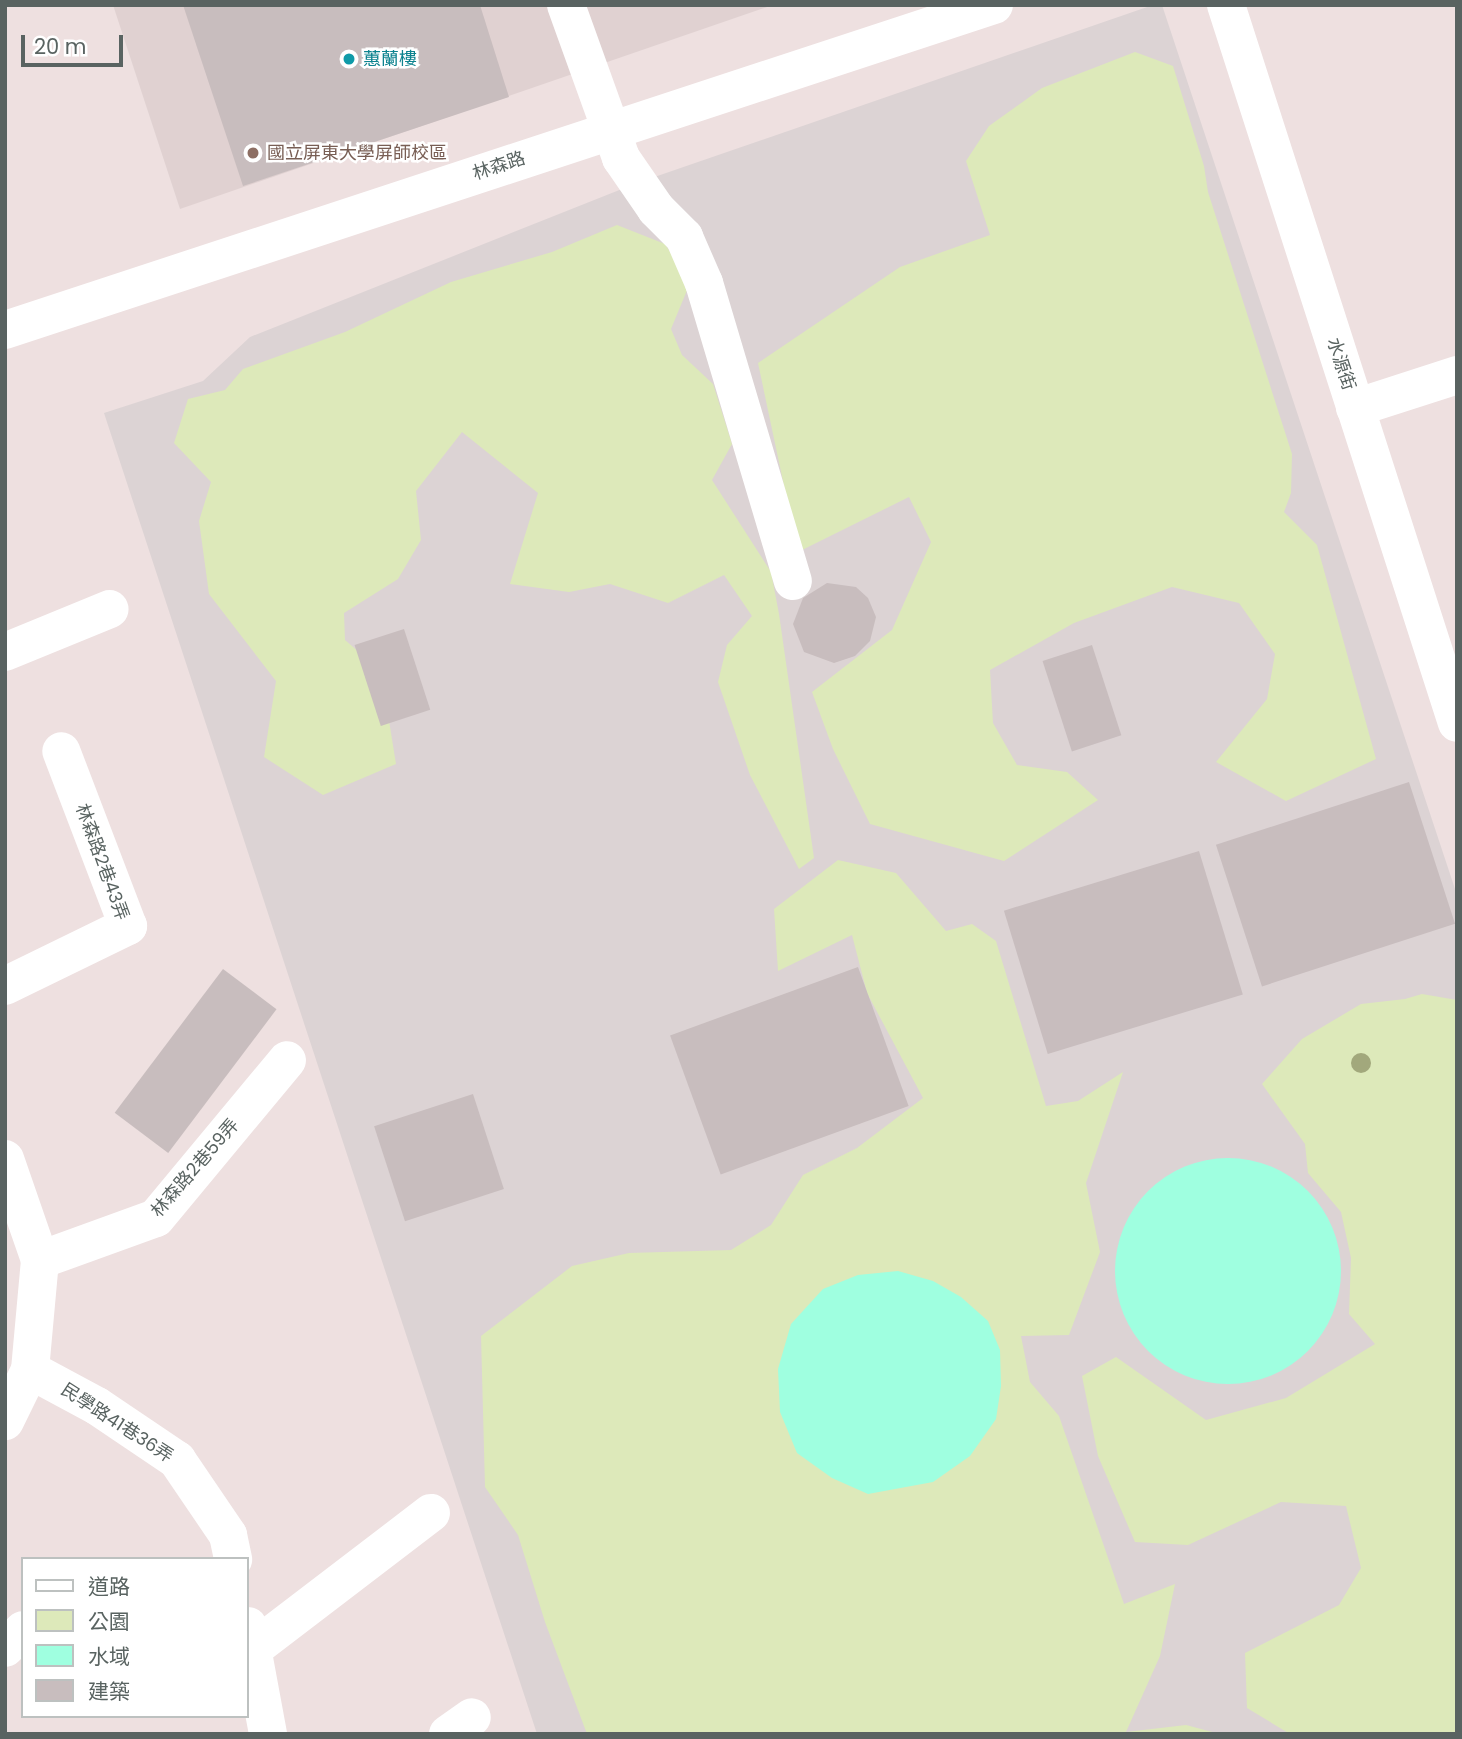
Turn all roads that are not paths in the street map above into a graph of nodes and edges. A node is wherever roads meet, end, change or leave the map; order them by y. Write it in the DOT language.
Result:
graph roads {
  1 [pos="566,5"];
  2 [pos="994,5"];
  3 [pos="1226,5"];
  4 [pos="610,130"];
  5 [pos="7,324"];
  6 [pos="1457,375"];
  7 [pos="1355,408"];
  8 [pos="793,581"];
  9 [pos="110,609"];
  10 [pos="5,652"];
  11 [pos="1457,723"];
  12 [pos="61,751"];
  13 [pos="5,986"];
  14 [pos="287,1060"];
  15 [pos="5,1159"];
  16 [pos="40,1260"];
  17 [pos="30,1370"];
  18 [pos="5,1422"];
  19 [pos="431,1513"];
  20 [pos="233,1557"];
  21 [pos="21,1632"];
  22 [pos="250,1635"];
  23 [pos="5,1648"];
  24 [pos="268,1734"];
  1 -- 4 [label="street"];
  2 -- 4 [label="street, 林森路"];
  3 -- 7 [label="street, 水源街"];
  4 -- 5 [label="street, 林森路"];
  4 -- 8 [label="street"];
  6 -- 7 [label="street"];
  7 -- 11 [label="street, 水源街"];
  9 -- 10 [label="street"];
  12 -- 13 [label="street, 林森路2巷43弄"];
  14 -- 16 [label="street, 林森路2巷59弄"];
  15 -- 16 [label="street"];
  16 -- 17 [label="street"];
  17 -- 18 [label="street"];
  17 -- 20 [label="street, 民學路41巷36弄"];
  19 -- 22 [label="street"];
  21 -- 23 [label="street"];
  22 -- 24 [label="street"];
}
